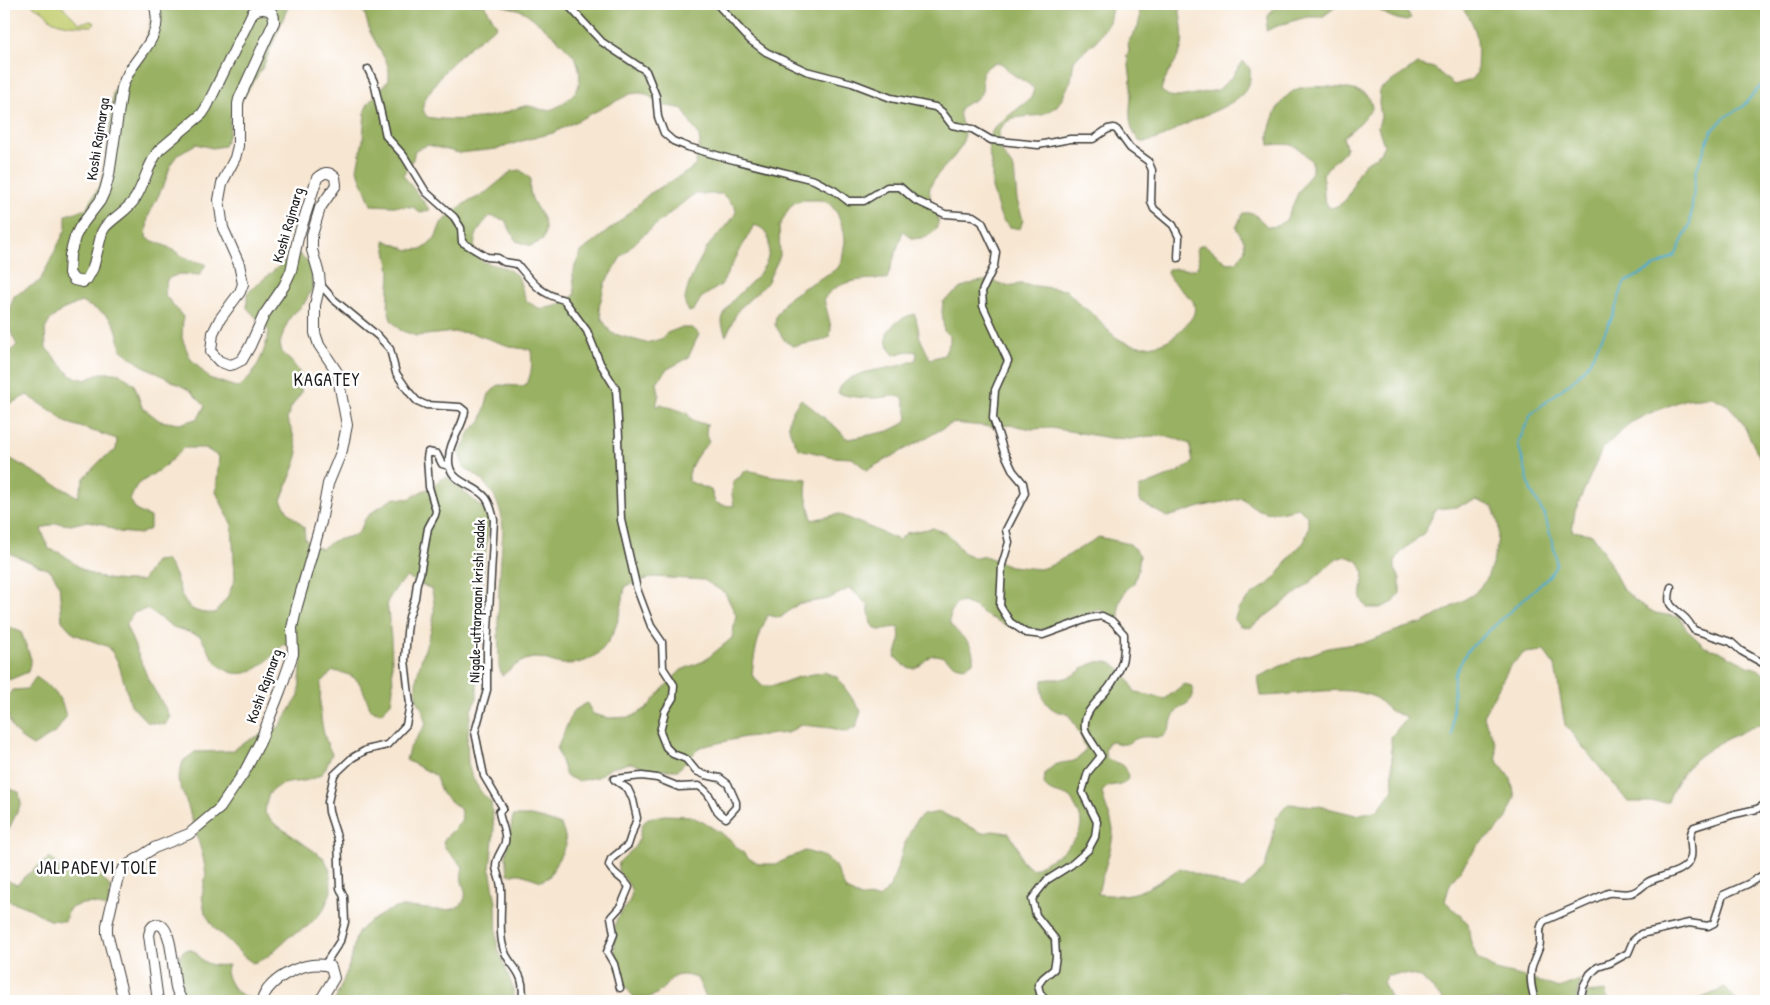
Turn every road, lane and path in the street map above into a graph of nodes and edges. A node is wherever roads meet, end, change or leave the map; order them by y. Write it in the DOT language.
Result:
graph roads {
  1 [pos="154,4"];
  2 [pos="568,4"];
  3 [pos="717,4"];
  4 [pos="368,69"];
  5 [pos="1178,258"];
  6 [pos="93,268"];
  7 [pos="320,284"];
  8 [pos="450,466"];
  9 [pos="1671,587"];
  10 [pos="1766,665"];
  11 [pos="1766,804"];
  12 [pos="1766,873"];
  13 [pos="325,964"];
  14 [pos="620,988"];
  15 [pos="124,1001"];
  16 [pos="158,1001"];
  17 [pos="182,1001"];
  18 [pos="262,1001"];
  19 [pos="320,1001"];
  20 [pos="522,1001"];
  21 [pos="1046,1001"];
  22 [pos="1535,1001"];
  23 [pos="1580,1001"];
  1 -- 6 [label="main road, Koshi Rajmarga"];
  2 -- 21 [label="street"];
  3 -- 5 [label="street"];
  4 -- 14 [label="street"];
  6 -- 7 [label="main road, Koshi Rajmarg"];
  7 -- 8 [label="street"];
  7 -- 15 [label="main road, Koshi Rajmarg"];
  8 -- 13 [label="street"];
  8 -- 20 [label="street, Nigale-uttarpaani krishi sadak"];
  9 -- 10 [label="street"];
  11 -- 22 [label="street"];
  12 -- 23 [label="street"];
  13 -- 18 [label="main road"];
  13 -- 19 [label="main road"];
  16 -- 17 [label="main road"];
}
